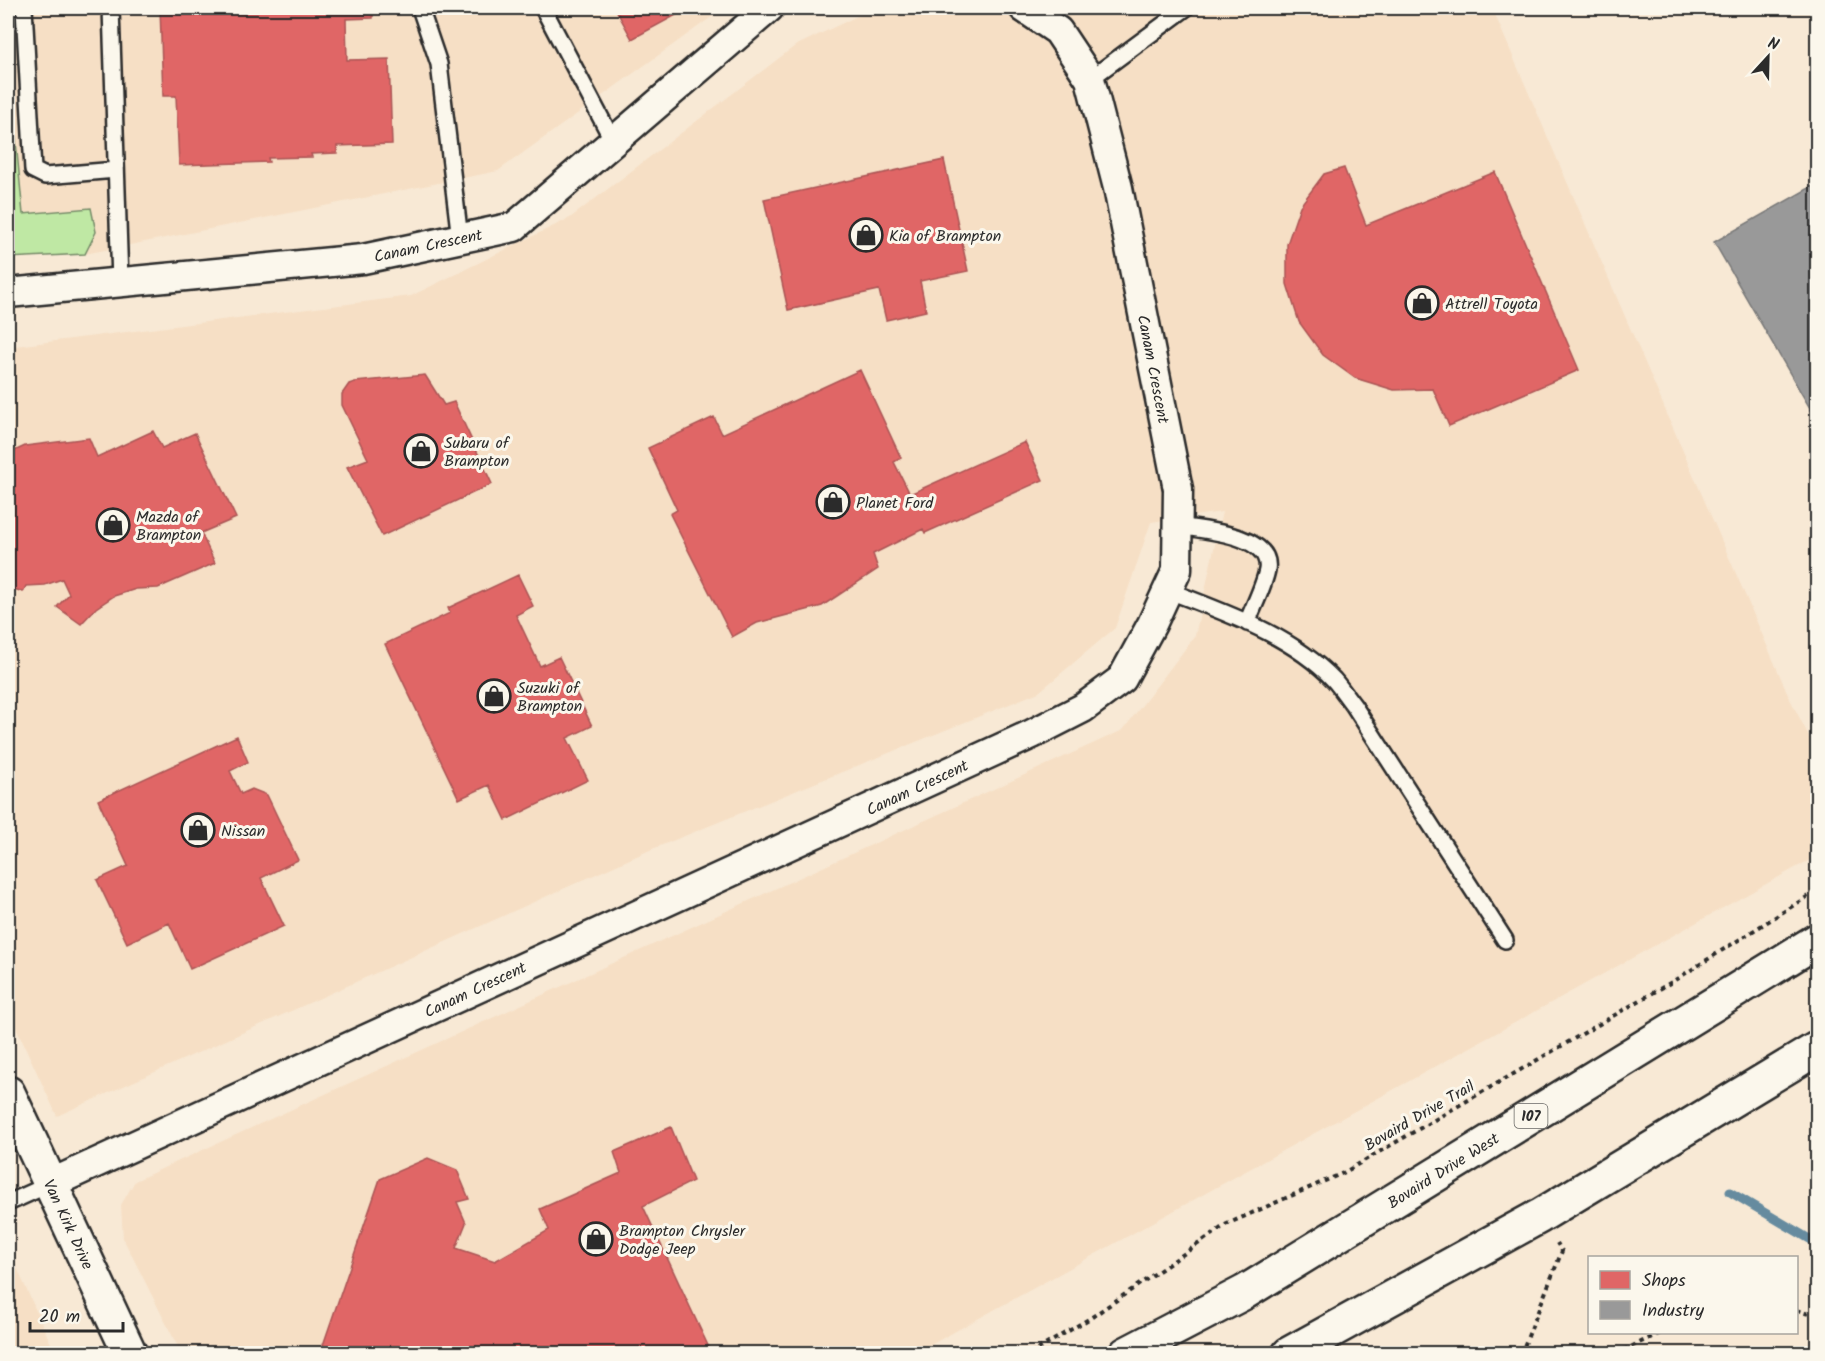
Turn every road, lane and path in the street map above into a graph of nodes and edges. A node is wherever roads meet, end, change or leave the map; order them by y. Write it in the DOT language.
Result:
graph roads {
  1 [pos="24,8"];
  2 [pos="111,8"];
  3 [pos="420,8"];
  4 [pos="543,8"];
  5 [pos="769,8"];
  6 [pos="1024,8"];
  7 [pos="1186,8"];
  8 [pos="1090,79"];
  9 [pos="613,141"];
  10 [pos="116,170"];
  11 [pos="460,238"];
  12 [pos="120,282"];
  13 [pos="8,293"];
  14 [pos="1178,526"];
  15 [pos="1167,590"];
  16 [pos="1247,623"];
  17 [pos="1818,890"];
  18 [pos="1504,940"];
  19 [pos="1818,940"];
  20 [pos="1818,1048"];
  21 [pos="8,1093"];
  22 [pos="50,1184"];
  23 [pos="8,1203"];
  24 [pos="1540,1216"];
  25 [pos="1798,1310"];
  26 [pos="1818,1317"];
  27 [pos="1659,1334"];
  28 [pos="130,1353"];
  29 [pos="1030,1353"];
  30 [pos="1126,1353"];
  31 [pos="1289,1353"];
  32 [pos="1521,1353"];
  33 [pos="1616,1353"];
  1 -- 10 [label="lane"];
  2 -- 10 [label="lane"];
  3 -- 11 [label="lane"];
  4 -- 9 [label="lane"];
  5 -- 9 [label="street, Canam Crescent"];
  6 -- 8 [label="street, Canam Crescent"];
  7 -- 8 [label="lane"];
  8 -- 14 [label="street, Canam Crescent"];
  9 -- 11 [label="street, Canam Crescent"];
  10 -- 12 [label="lane"];
  11 -- 12 [label="street, Canam Crescent"];
  12 -- 13 [label="street, Canam Crescent"];
  14 -- 15 [label="street, Canam Crescent"];
  14 -- 16 [label="lane"];
  15 -- 16 [label="lane"];
  15 -- 22 [label="street, Canam Crescent"];
  16 -- 18 [label="lane"];
  17 -- 29 [label="path, Bovaird Drive Trail"];
  19 -- 30 [label="main road, Bovaird Drive West / 107"];
  20 -- 24 [label="main road"];
  21 -- 22 [label="main road, Van Kirk Drive"];
  22 -- 23 [label="lane"];
  22 -- 28 [label="main road, Van Kirk Drive"];
  24 -- 31 [label="main road"];
  24 -- 32 [label="path"];
  25 -- 26 [label="path"];
  27 -- 33 [label="path"];
}
